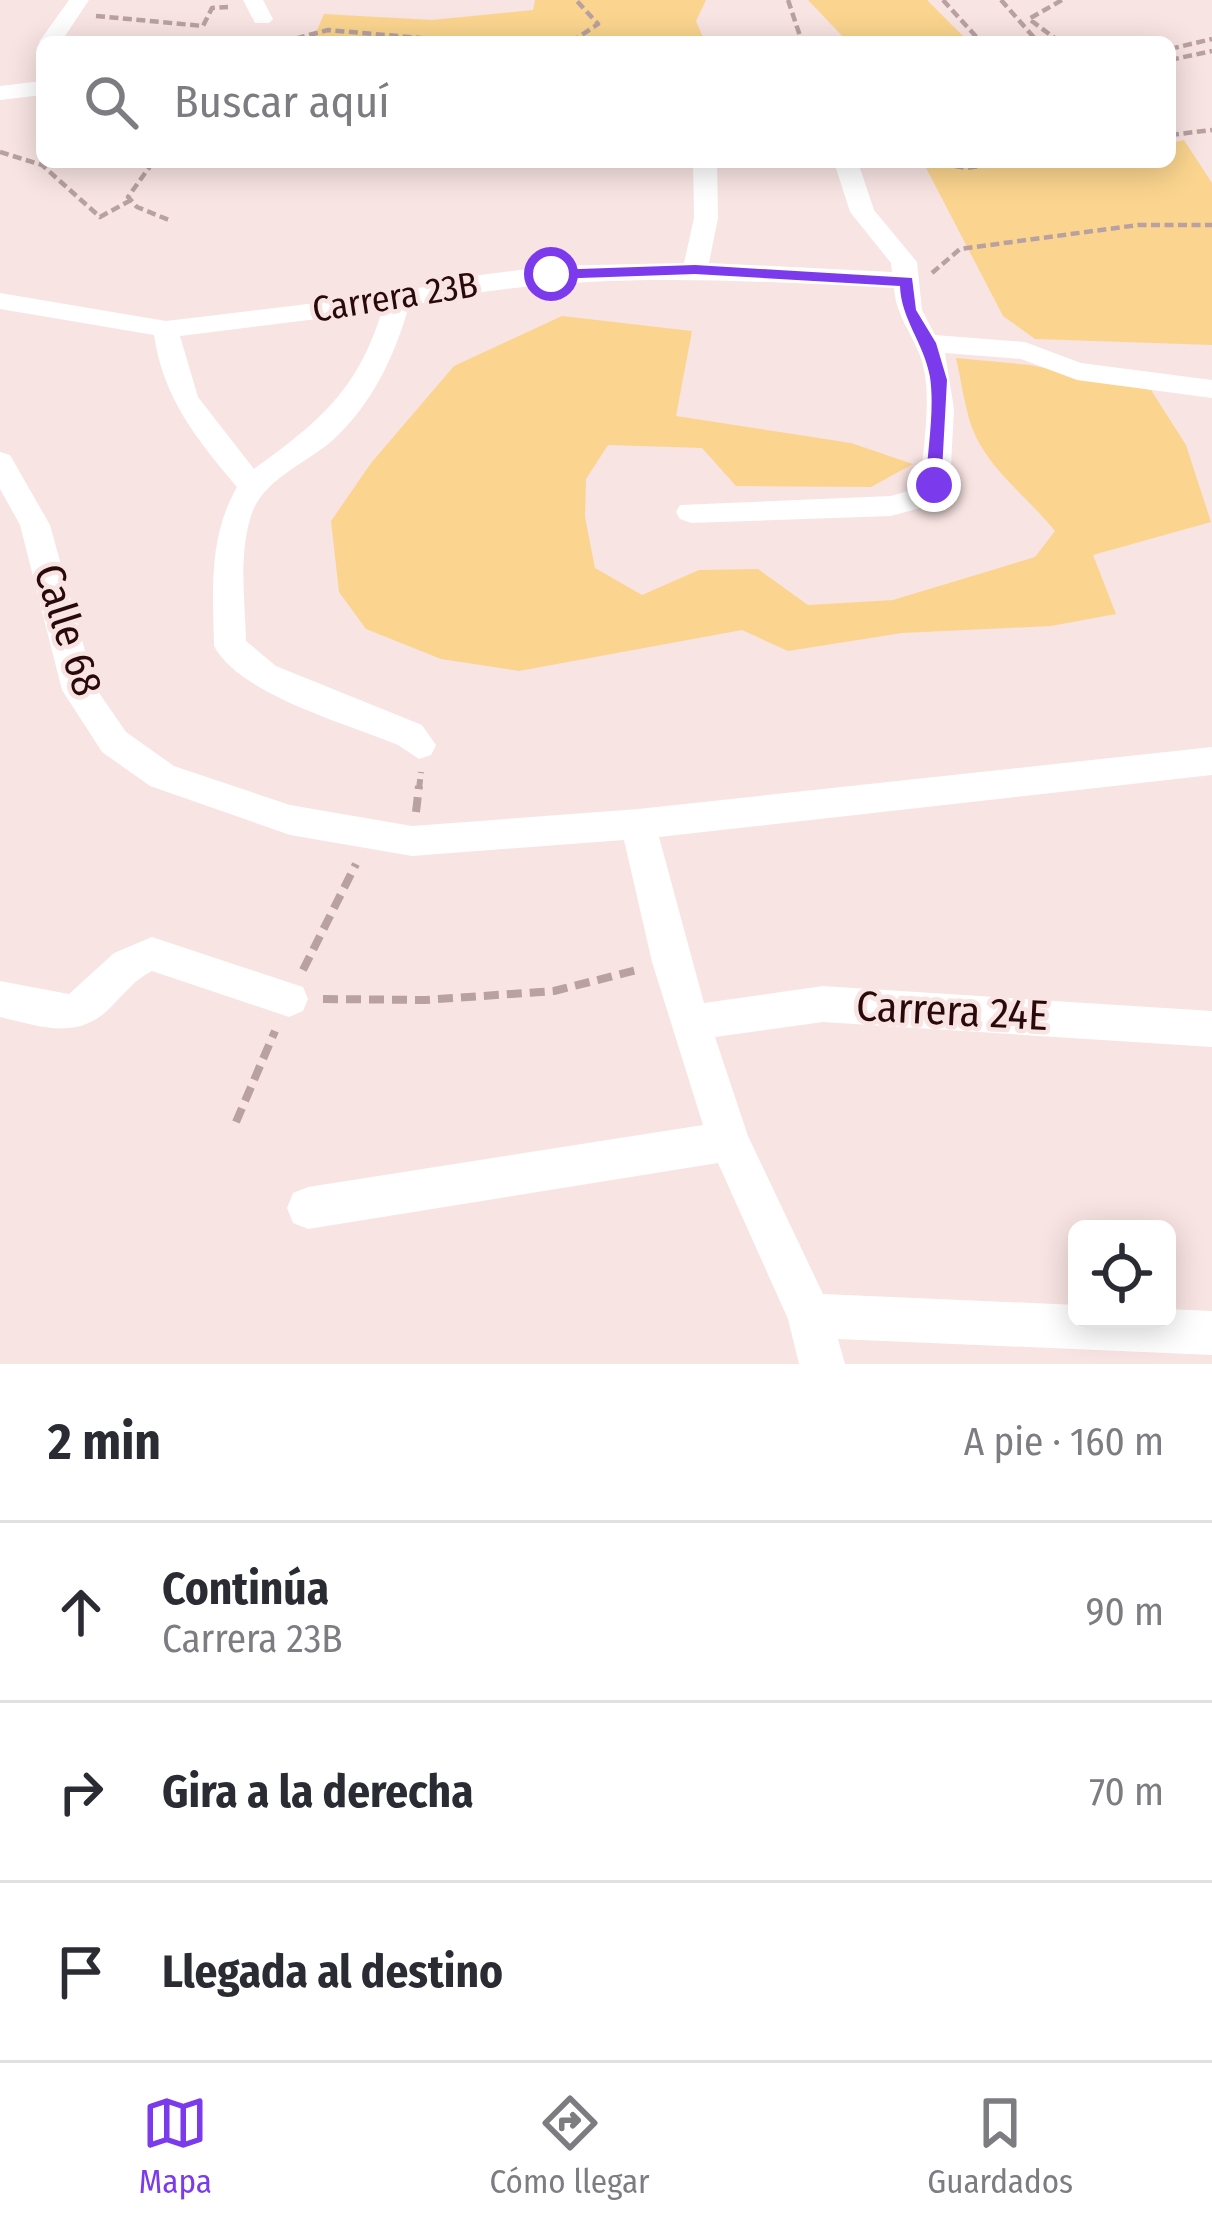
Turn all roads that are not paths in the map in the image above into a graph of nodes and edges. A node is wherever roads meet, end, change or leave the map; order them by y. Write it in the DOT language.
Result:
graph roads {
  1 [pos="74,8"];
  2 [pos="54,36"];
  3 [pos="36,89"];
  4 [pos="0,93"];
  5 [pos="705,168"];
  6 [pos="848,168"];
  7 [pos="695,270"];
  8 [pos="907,281"];
  9 [pos="0,301"];
  10 [pos="398,301"];
  11 [pos="166,329"];
  12 [pos="928,343"];
  13 [pos="1212,388"];
  14 [pos="0,462"];
  15 [pos="252,486"];
  16 [pos="692,512"];
  17 [pos="419,745"];
  18 [pos="1212,761"];
  19 [pos="638,824"];
  20 [pos="0,999"];
  21 [pos="290,999"];
  22 [pos="693,1022"];
  23 [pos="1212,1029"];
  24 [pos="729,1141"];
  25 [pos="308,1208"];
  26 [pos="811,1316"];
  27 [pos="1212,1333"];
  28 [pos="822,1364"];
  1 -- 2 [label="street"];
  3 -- 4 [label="street"];
  5 -- 7 [label="street"];
  6 -- 8 [label="street"];
  7 -- 8 [label="street, Carrera 23B"];
  7 -- 10 [label="street, Carrera 23B"];
  8 -- 12 [label="street"];
  9 -- 11 [label="street, Carrera 23B"];
  10 -- 11 [label="street, Carrera 23B"];
  10 -- 15 [label="street"];
  11 -- 15 [label="street"];
  12 -- 13 [label="street"];
  12 -- 16 [label="street"];
  14 -- 19 [label="street, Calle 68"];
  15 -- 17 [label="street"];
  18 -- 19 [label="street, Calle 68"];
  19 -- 22 [label="street"];
  20 -- 21 [label="street"];
  22 -- 23 [label="street, Carrera 24E"];
  22 -- 24 [label="street"];
  24 -- 25 [label="street"];
  24 -- 26 [label="street"];
  26 -- 27 [label="street"];
  26 -- 28 [label="street"];
}
